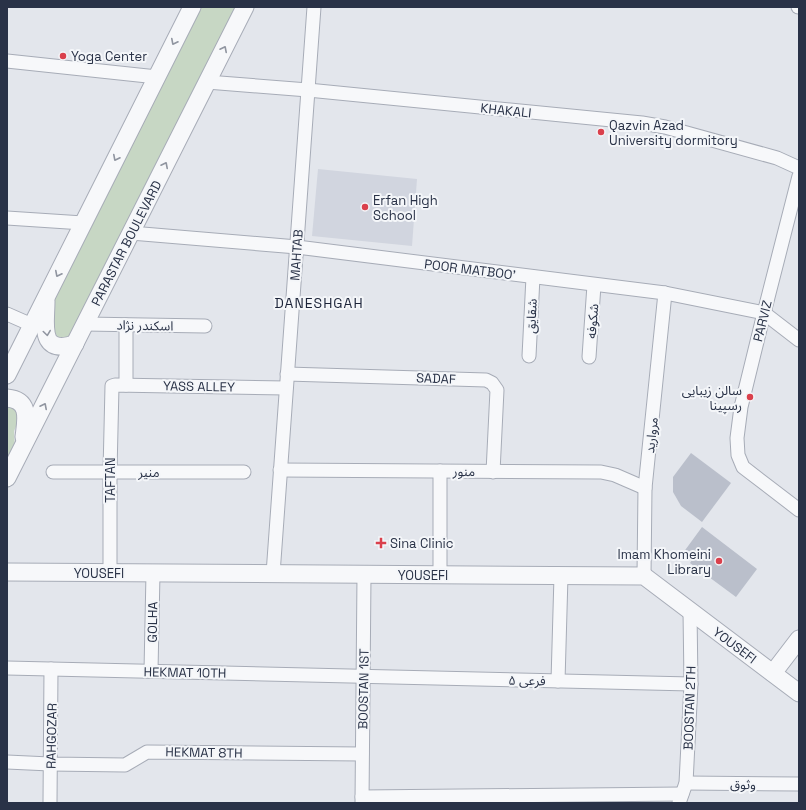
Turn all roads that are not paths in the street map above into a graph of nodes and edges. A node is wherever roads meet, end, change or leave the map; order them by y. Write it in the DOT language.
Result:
graph roads {
  1 [pos="192,7"];
  2 [pos="245,7"];
  3 [pos="314,7"];
  4 [pos="7,61"];
  5 [pos="157,77"];
  6 [pos="208,82"];
  7 [pos="308,90"];
  8 [pos="799,168"];
  9 [pos="799,176"];
  10 [pos="7,218"];
  11 [pos="83,223"];
  12 [pos="131,233"];
  13 [pos="297,247"];
  14 [pos="533,277"];
  15 [pos="594,285"];
  16 [pos="665,294"];
  17 [pos="47,296"];
  18 [pos="764,313"];
  19 [pos="7,314"];
  20 [pos="85,324"];
  21 [pos="32,325"];
  22 [pos="126,325"];
  23 [pos="206,326"];
  24 [pos="799,340"];
  25 [pos="75,344"];
  26 [pos="529,356"];
  27 [pos="589,357"];
  28 [pos="287,374"];
  29 [pos="7,375"];
  30 [pos="126,385"];
  31 [pos="112,386"];
  32 [pos="286,388"];
  33 [pos="7,398"];
  34 [pos="23,447"];
  35 [pos="280,470"];
  36 [pos="440,471"];
  37 [pos="53,472"];
  38 [pos="110,472"];
  39 [pos="244,472"];
  40 [pos="493,472"];
  41 [pos="7,478"];
  42 [pos="645,488"];
  43 [pos="799,510"];
  44 [pos="7,572"];
  45 [pos="110,573"];
  46 [pos="153,573"];
  47 [pos="273,574"];
  48 [pos="364,574"];
  49 [pos="440,575"];
  50 [pos="561,576"];
  51 [pos="644,576"];
  52 [pos="690,611"];
  53 [pos="799,639"];
  54 [pos="7,668"];
  55 [pos="52,669"];
  56 [pos="151,671"];
  57 [pos="773,674"];
  58 [pos="363,676"];
  59 [pos="558,681"];
  60 [pos="691,684"];
  61 [pos="799,694"];
  62 [pos="362,754"];
  63 [pos="7,762"];
  64 [pos="50,764"];
  65 [pos="799,784"];
  66 [pos="682,793"];
  67 [pos="362,800"];
  68 [pos="50,803"];
  1 -- 5 [label="street, one-way"];
  6 -- 2 [label="street, PARASTAR BOULEVARD, one-way"];
  3 -- 7 [label="street, MAHTAB"];
  4 -- 5 [label="street"];
  5 -- 11 [label="street, one-way"];
  6 -- 7 [label="street, KHAKALI"];
  12 -- 6 [label="street, PARASTAR BOULEVARD, one-way"];
  7 -- 8 [label="street, KHAKALI"];
  7 -- 13 [label="street, MAHTAB"];
  9 -- 18 [label="street, PARVIZ"];
  10 -- 11 [label="street"];
  11 -- 17 [label="street, one-way"];
  12 -- 13 [label="street, POOR MATBOO'"];
  12 -- 20 [label="street, PARASTAR BOULEVARD"];
  13 -- 14 [label="street, POOR MATBOO'"];
  13 -- 28 [label="street, MAHTAB"];
  14 -- 15 [label="street, POOR MATBOO'"];
  14 -- 26 [label="street, شقایق"];
  15 -- 16 [label="street, POOR MATBOO'"];
  15 -- 27 [label="street, شکوفه"];
  16 -- 18 [label="street, POOR MATBOO'"];
  16 -- 42 [label="street, مروارید"];
  17 -- 21 [label="street"];
  17 -- 25 [label="street, one-way"];
  18 -- 24 [label="street, POOR MATBOO'"];
  18 -- 43 [label="street, PARVIZ"];
  19 -- 21 [label="street"];
  20 -- 22 [label="street, اسکندر نژاد"];
  20 -- 25 [label="street, PARASTAR BOULEVARD"];
  21 -- 29 [label="street"];
  22 -- 23 [label="street, اسکندر نژاد"];
  22 -- 30 [label="street"];
  34 -- 25 [label="street, PARASTAR BOULEVARD, one-way"];
  28 -- 32 [label="street, MAHTAB"];
  28 -- 40 [label="street, SADAF"];
  30 -- 31 [label="street, YASS ALLEY"];
  30 -- 32 [label="street, YASS ALLEY"];
  31 -- 38 [label="street, TAFTAN"];
  32 -- 35 [label="street, MAHTAB"];
  33 -- 34 [label="street"];
  34 -- 41 [label="street, PARASTAR BOULEVARD"];
  35 -- 36 [label="street, منور"];
  35 -- 47 [label="street, MAHTAB"];
  36 -- 40 [label="street, منور"];
  36 -- 49 [label="street"];
  37 -- 38 [label="street, منیر"];
  38 -- 39 [label="street, منیر"];
  38 -- 45 [label="street, TAFTAN"];
  40 -- 42 [label="street, منور"];
  42 -- 51 [label="street, مروارید"];
  44 -- 45 [label="street, YOUSEFI"];
  45 -- 46 [label="street, YOUSEFI"];
  46 -- 47 [label="street, YOUSEFI"];
  46 -- 56 [label="street, GOLHA"];
  47 -- 48 [label="street, YOUSEFI"];
  48 -- 49 [label="street, YOUSEFI"];
  48 -- 58 [label="street, BOOSTAN 1ST"];
  49 -- 50 [label="street, YOUSEFI"];
  50 -- 51 [label="street, YOUSEFI"];
  50 -- 59 [label="street"];
  51 -- 52 [label="street, YOUSEFI"];
  52 -- 57 [label="street, YOUSEFI"];
  52 -- 60 [label="street, BOOSTAN 2TH"];
  53 -- 57 [label="street"];
  54 -- 55 [label="street, HEKMAT 10TH"];
  55 -- 56 [label="street, HEKMAT 10TH"];
  55 -- 64 [label="street, RAHGOZAR"];
  56 -- 58 [label="street, HEKMAT 10TH"];
  57 -- 61 [label="street, YOUSEFI"];
  58 -- 59 [label="street, فرعی ۵"];
  58 -- 62 [label="street, BOOSTAN 1ST"];
  59 -- 60 [label="street, فرعی ۵"];
  60 -- 66 [label="street, BOOSTAN 2TH"];
  62 -- 64 [label="street, HEKMAT 8TH"];
  62 -- 67 [label="street, BOOSTAN 1ST"];
  63 -- 64 [label="street, HEKMAT 8TH"];
  64 -- 68 [label="street, RAHGOZAR"];
  65 -- 66 [label="street, وثوق"];
  66 -- 67 [label="street, وثوق"];
}
